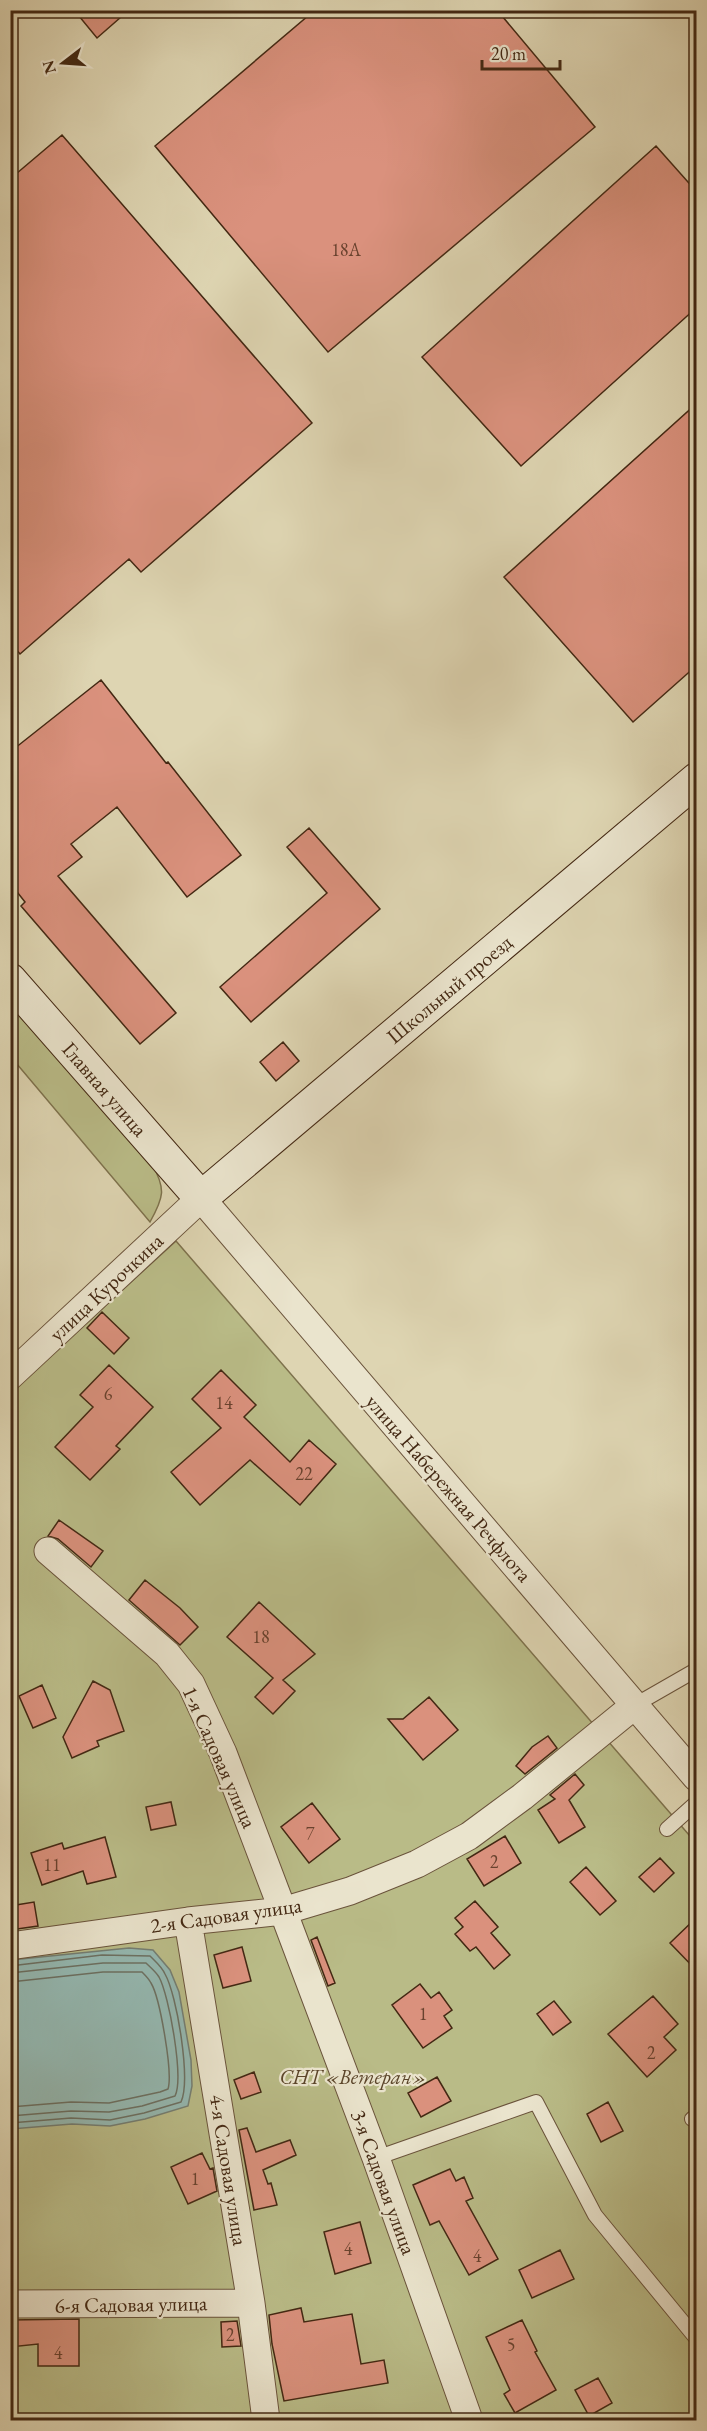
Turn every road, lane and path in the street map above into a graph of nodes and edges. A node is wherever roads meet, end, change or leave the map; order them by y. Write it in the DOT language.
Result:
graph roads {
  1 [pos="696,780"];
  2 [pos="10,980"];
  3 [pos="201,1198"];
  4 [pos="10,1376"];
  5 [pos="48,1551"];
  6 [pos="696,1670"];
  7 [pos="635,1706"];
  8 [pos="696,1777"];
  9 [pos="696,1803"];
  10 [pos="668,1829"];
  11 [pos="283,1911"];
  12 [pos="188,1921"];
  13 [pos="10,1946"];
  14 [pos="376,2158"];
  15 [pos="251,2303"];
  16 [pos="10,2304"];
  17 [pos="696,2338"];
  18 [pos="266,2421"];
  19 [pos="469,2421"];
  1 -- 3 [label="street, Школьный проезд"];
  2 -- 3 [label="street, Главная улица"];
  3 -- 4 [label="street, улица Курочкина"];
  3 -- 7 [label="street, улица Набережная Речфлота"];
  5 -- 11 [label="street, 1-я Садовая улица"];
  6 -- 7 [label="lane"];
  7 -- 8 [label="street, улица Набережная Речфлота"];
  7 -- 11 [label="street, 2-я Садовая улица"];
  9 -- 10 [label="lane"];
  11 -- 12 [label="street, 2-я Садовая улица"];
  11 -- 14 [label="street, 3-я Садовая улица"];
  12 -- 13 [label="street, 2-я Садовая улица"];
  12 -- 15 [label="street, 4-я Садовая улица"];
  14 -- 17 [label="lane"];
  14 -- 19 [label="street, 3-я Садовая улица"];
  15 -- 16 [label="street, 6-я Садовая улица"];
  15 -- 18 [label="street, 4-я Садовая улица"];
}
